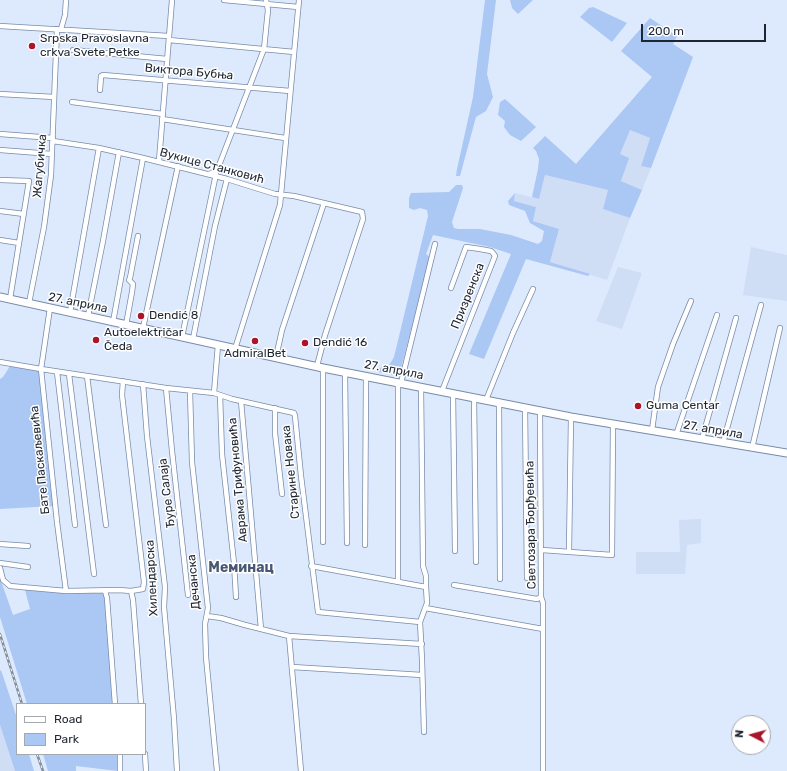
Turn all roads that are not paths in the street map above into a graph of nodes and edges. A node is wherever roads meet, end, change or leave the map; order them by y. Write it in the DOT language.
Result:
graph roads {
  1 [pos="66,0"];
  2 [pos="172,0"];
  3 [pos="224,0"];
  4 [pos="299,0"];
  5 [pos="267,2"];
  6 [pos="298,7"];
  7 [pos="0,26"];
  8 [pos="59,29"];
  9 [pos="169,38"];
  10 [pos="264,49"];
  11 [pos="73,50"];
  12 [pos="294,52"];
  13 [pos="167,59"];
  14 [pos="165,80"];
  15 [pos="250,88"];
  16 [pos="100,90"];
  17 [pos="290,91"];
  18 [pos="0,94"];
  19 [pos="54,97"];
  20 [pos="72,102"];
  21 [pos="162,117"];
  22 [pos="232,130"];
  23 [pos="0,134"];
  24 [pos="285,138"];
  25 [pos="53,140"];
  26 [pos="99,148"];
  27 [pos="0,150"];
  28 [pos="119,152"];
  29 [pos="52,154"];
  30 [pos="143,158"];
  31 [pos="159,161"];
  32 [pos="178,166"];
  33 [pos="217,172"];
  34 [pos="225,178"];
  35 [pos="0,180"];
  36 [pos="281,194"];
  37 [pos="324,202"];
  38 [pos="0,211"];
  39 [pos="24,214"];
  40 [pos="138,236"];
  41 [pos="0,240"];
  42 [pos="19,243"];
  43 [pos="435,244"];
  44 [pos="451,288"];
  45 [pos="533,289"];
  46 [pos="0,297"];
  47 [pos="10,299"];
  48 [pos="691,301"];
  49 [pos="29,303"];
  50 [pos="761,305"];
  51 [pos="50,308"];
  52 [pos="70,312"];
  53 [pos="716,315"];
  54 [pos="88,316"];
  55 [pos="736,318"];
  56 [pos="113,322"];
  57 [pos="126,324"];
  58 [pos="143,328"];
  59 [pos="780,328"];
  60 [pos="182,337"];
  61 [pos="193,339"];
  62 [pos="218,345"];
  63 [pos="235,348"];
  64 [pos="276,357"];
  65 [pos="0,362"];
  66 [pos="320,367"];
  67 [pos="41,369"];
  68 [pos="57,372"];
  69 [pos="345,372"];
  70 [pos="69,374"];
  71 [pos="87,376"];
  72 [pos="366,376"];
  73 [pos="123,381"];
  74 [pos="400,383"];
  75 [pos="143,384"];
  76 [pos="421,387"];
  77 [pos="166,388"];
  78 [pos="190,391"];
  79 [pos="442,391"];
  80 [pos="453,393"];
  81 [pos="214,394"];
  82 [pos="220,395"];
  83 [pos="474,397"];
  84 [pos="486,400"];
  85 [pos="241,401"];
  86 [pos="499,402"];
  87 [pos="525,407"];
  88 [pos="275,408"];
  89 [pos="540,410"];
  90 [pos="571,416"];
  91 [pos="613,424"];
  92 [pos="652,430"];
  93 [pos="676,435"];
  94 [pos="702,439"];
  95 [pos="723,443"];
  96 [pos="752,448"];
  97 [pos="787,453"];
  98 [pos="282,494"];
  99 [pos="75,524"];
  100 [pos="106,525"];
  101 [pos="323,542"];
  102 [pos="347,543"];
  103 [pos="0,544"];
  104 [pos="28,546"];
  105 [pos="365,546"];
  106 [pos="542,550"];
  107 [pos="454,551"];
  108 [pos="569,552"];
  109 [pos="476,562"];
  110 [pos="0,564"];
  111 [pos="311,566"];
  112 [pos="28,567"];
  113 [pos="0,568"];
  114 [pos="94,574"];
  115 [pos="527,578"];
  116 [pos="500,579"];
  117 [pos="398,581"];
  118 [pos="454,585"];
  119 [pos="426,587"];
  120 [pos="66,591"];
  121 [pos="105,591"];
  122 [pos="131,591"];
  123 [pos="188,595"];
  124 [pos="236,597"];
  125 [pos="542,597"];
  126 [pos="425,608"];
  127 [pos="207,616"];
  128 [pos="420,622"];
  129 [pos="261,629"];
  130 [pos="543,629"];
  131 [pos="289,636"];
  132 [pos="422,644"];
  133 [pos="292,666"];
  134 [pos="422,675"];
  135 [pos="115,703"];
  136 [pos="140,703"];
  137 [pos="424,732"];
  138 [pos="120,755"];
  139 [pos="145,755"];
  140 [pos="120,771"];
  141 [pos="146,771"];
  142 [pos="178,771"];
  143 [pos="217,771"];
  144 [pos="301,771"];
  145 [pos="543,771"];
  1 -- 8 [label="street, Жагубичка"];
  2 -- 9 [label="street"];
  3 -- 5 [label="street"];
  4 -- 6 [label="street"];
  5 -- 6 [label="street"];
  5 -- 10 [label="street"];
  6 -- 12 [label="street"];
  7 -- 8 [label="street"];
  8 -- 9 [label="street"];
  8 -- 19 [label="street, Жагубичка"];
  9 -- 10 [label="street"];
  9 -- 13 [label="street"];
  10 -- 12 [label="street"];
  10 -- 15 [label="street"];
  11 -- 13 [label="street"];
  12 -- 17 [label="street"];
  13 -- 14 [label="street"];
  14 -- 15 [label="street, Виктора Бубња"];
  14 -- 16 [label="street, Виктора Бубња"];
  14 -- 21 [label="street"];
  15 -- 17 [label="street, Виктора Бубња"];
  15 -- 22 [label="street"];
  17 -- 24 [label="street"];
  18 -- 19 [label="street"];
  19 -- 25 [label="street, Жагубичка"];
  20 -- 21 [label="street"];
  21 -- 22 [label="street"];
  21 -- 31 [label="street"];
  22 -- 24 [label="street"];
  22 -- 33 [label="street"];
  23 -- 25 [label="street, Вукице Станковић"];
  24 -- 36 [label="street"];
  25 -- 26 [label="street, Вукице Станковић"];
  25 -- 29 [label="street, Жагубичка"];
  26 -- 28 [label="street, Вукице Станковић"];
  26 -- 52 [label="street"];
  27 -- 29 [label="street"];
  28 -- 30 [label="street, Вукице Станковић"];
  28 -- 54 [label="street"];
  29 -- 49 [label="street, Жагубичка"];
  30 -- 31 [label="street, Вукице Станковић"];
  30 -- 56 [label="street"];
  31 -- 32 [label="street, Вукице Станковић"];
  32 -- 33 [label="street, Вукице Станковић"];
  32 -- 58 [label="street"];
  33 -- 34 [label="street"];
  33 -- 34 [label="street, Вукице Станковић"];
  33 -- 60 [label="street"];
  34 -- 36 [label="street, Вукице Станковић"];
  34 -- 61 [label="street"];
  35 -- 39 [label="street"];
  36 -- 37 [label="street, Вукице Станковић"];
  36 -- 63 [label="street"];
  37 -- 64 [label="street"];
  37 -- 66 [label="street, Вукице Станковић"];
  38 -- 39 [label="street"];
  39 -- 42 [label="street"];
  40 -- 57 [label="street"];
  41 -- 42 [label="street"];
  42 -- 47 [label="street"];
  43 -- 74 [label="street"];
  44 -- 79 [label="street, Призренска"];
  45 -- 84 [label="street"];
  46 -- 47 [label="main road, 27. априла"];
  47 -- 49 [label="main road, 27. априла"];
  48 -- 92 [label="street"];
  49 -- 51 [label="main road, 27. априла"];
  50 -- 95 [label="street"];
  51 -- 52 [label="main road, 27. априла"];
  51 -- 67 [label="street, Бате Паскаљевића"];
  52 -- 54 [label="main road, 27. априла"];
  53 -- 93 [label="street"];
  54 -- 56 [label="main road, 27. априла"];
  55 -- 94 [label="street"];
  56 -- 57 [label="main road, 27. априла"];
  57 -- 58 [label="main road, 27. априла"];
  58 -- 60 [label="main road, 27. априла"];
  59 -- 96 [label="street"];
  60 -- 61 [label="main road, 27. априла"];
  61 -- 62 [label="main road, 27. априла"];
  62 -- 63 [label="main road, 27. априла"];
  62 -- 81 [label="street"];
  63 -- 64 [label="main road, 27. априла"];
  64 -- 66 [label="main road, 27. априла"];
  65 -- 67 [label="street"];
  66 -- 69 [label="main road, 27. априла"];
  66 -- 101 [label="street"];
  67 -- 68 [label="street, Старине Новака"];
  67 -- 120 [label="street, Бате Паскаљевића"];
  68 -- 70 [label="street, Старине Новака"];
  68 -- 99 [label="street"];
  69 -- 72 [label="main road, 27. априла"];
  69 -- 102 [label="street"];
  70 -- 71 [label="street, Старине Новака"];
  70 -- 114 [label="street"];
  71 -- 73 [label="street, Старине Новака"];
  71 -- 100 [label="street"];
  72 -- 74 [label="main road, 27. априла"];
  72 -- 105 [label="street"];
  73 -- 75 [label="street, Старине Новака"];
  73 -- 122 [label="street"];
  74 -- 76 [label="main road, 27. априла"];
  74 -- 117 [label="street"];
  75 -- 77 [label="street, Старине Новака"];
  75 -- 142 [label="street, Хилендарска"];
  76 -- 79 [label="main road, 27. априла"];
  76 -- 119 [label="street"];
  77 -- 78 [label="street, Старине Новака"];
  77 -- 123 [label="street, Ђуре Салаја"];
  78 -- 81 [label="street, Старине Новака"];
  78 -- 127 [label="street, Дечанска"];
  79 -- 80 [label="main road, 27. априла"];
  80 -- 83 [label="main road, 27. априла"];
  80 -- 107 [label="street"];
  81 -- 82 [label="street, Старине Новака"];
  82 -- 85 [label="street, Старине Новака"];
  82 -- 124 [label="street"];
  83 -- 84 [label="main road, 27. априла"];
  83 -- 109 [label="street"];
  84 -- 86 [label="main road, 27. априла"];
  85 -- 88 [label="street, Старине Новака"];
  85 -- 129 [label="street, Аврама Трифуновића"];
  86 -- 87 [label="main road, 27. априла"];
  86 -- 116 [label="street"];
  87 -- 89 [label="main road, 27. априла"];
  87 -- 115 [label="street"];
  88 -- 98 [label="street"];
  88 -- 111 [label="street, Старине Новака"];
  89 -- 90 [label="main road, 27. априла"];
  89 -- 106 [label="street, Светозара Ђорђевића"];
  90 -- 91 [label="main road, 27. априла"];
  90 -- 108 [label="street"];
  91 -- 92 [label="main road, 27. априла"];
  91 -- 108 [label="street"];
  92 -- 93 [label="main road, 27. априла"];
  93 -- 94 [label="main road, 27. априла"];
  94 -- 95 [label="main road, 27. априла"];
  95 -- 96 [label="main road, 27. априла"];
  96 -- 97 [label="main road, 27. априла"];
  103 -- 104 [label="street"];
  106 -- 108 [label="street"];
  106 -- 125 [label="street, Светозара Ђорђевића"];
  110 -- 112 [label="street"];
  111 -- 117 [label="street"];
  111 -- 128 [label="street, Старине Новака"];
  113 -- 120 [label="street"];
  117 -- 119 [label="street"];
  118 -- 125 [label="street, Светозара Ђорђевића"];
  119 -- 126 [label="street"];
  120 -- 121 [label="street"];
  121 -- 122 [label="street"];
  121 -- 135 [label="street"];
  122 -- 136 [label="street"];
  125 -- 130 [label="street"];
  126 -- 128 [label="street"];
  126 -- 130 [label="street"];
  127 -- 129 [label="street"];
  127 -- 143 [label="street, Дечанска"];
  128 -- 132 [label="street"];
  129 -- 131 [label="street"];
  130 -- 145 [label="street"];
  131 -- 132 [label="street"];
  131 -- 133 [label="street"];
  132 -- 134 [label="street"];
  133 -- 134 [label="street"];
  133 -- 144 [label="street"];
  134 -- 137 [label="street"];
  138 -- 140 [label="street"];
  139 -- 141 [label="street"];
}
